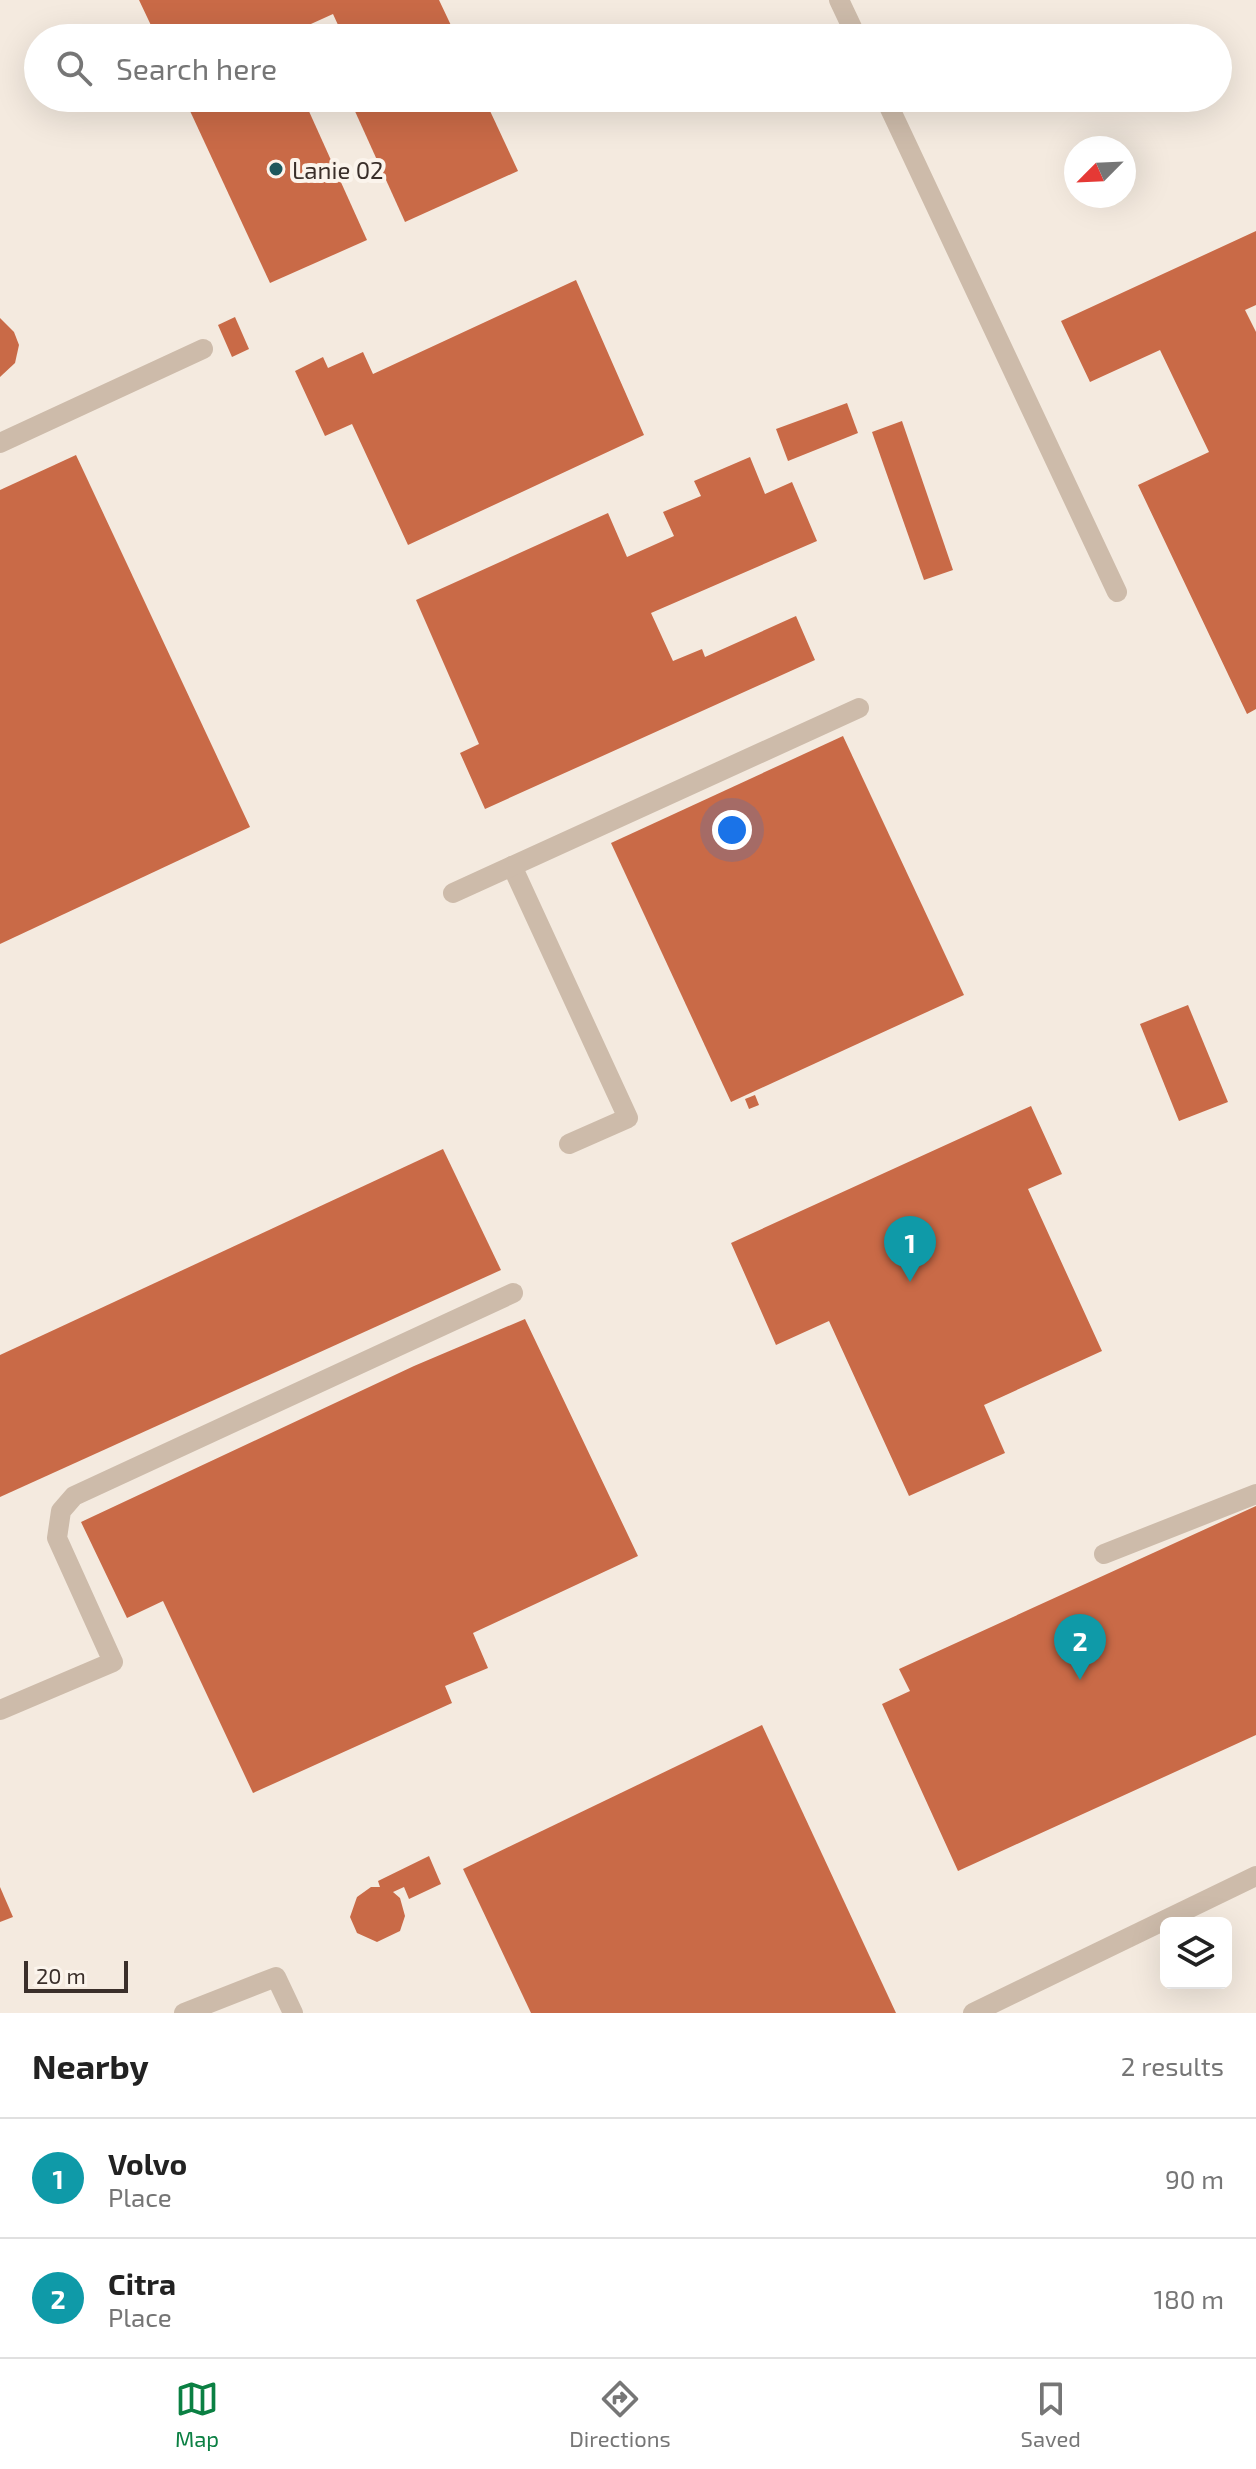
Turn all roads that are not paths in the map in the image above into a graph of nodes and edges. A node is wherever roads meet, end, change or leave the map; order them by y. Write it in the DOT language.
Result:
graph roads {
  1 [pos="839,0"];
  2 [pos="850,24"];
  3 [pos="892,112"];
  4 [pos="203,349"];
  5 [pos="0,443"];
  6 [pos="1117,592"];
  7 [pos="859,708"];
  8 [pos="512,866"];
  9 [pos="453,893"];
  10 [pos="569,1144"];
  11 [pos="513,1293"];
  12 [pos="1256,1494"];
  13 [pos="1104,1554"];
  14 [pos="0,1710"];
  15 [pos="1256,1876"];
  16 [pos="184,2013"];
  17 [pos="293,2013"];
  18 [pos="973,2013"];
  1 -- 2 [label="lane"];
  3 -- 6 [label="lane"];
  4 -- 5 [label="lane"];
  7 -- 8 [label="lane"];
  8 -- 9 [label="lane"];
  8 -- 10 [label="lane"];
  11 -- 14 [label="lane"];
  12 -- 13 [label="lane"];
  15 -- 18 [label="lane"];
  16 -- 17 [label="lane"];
}
